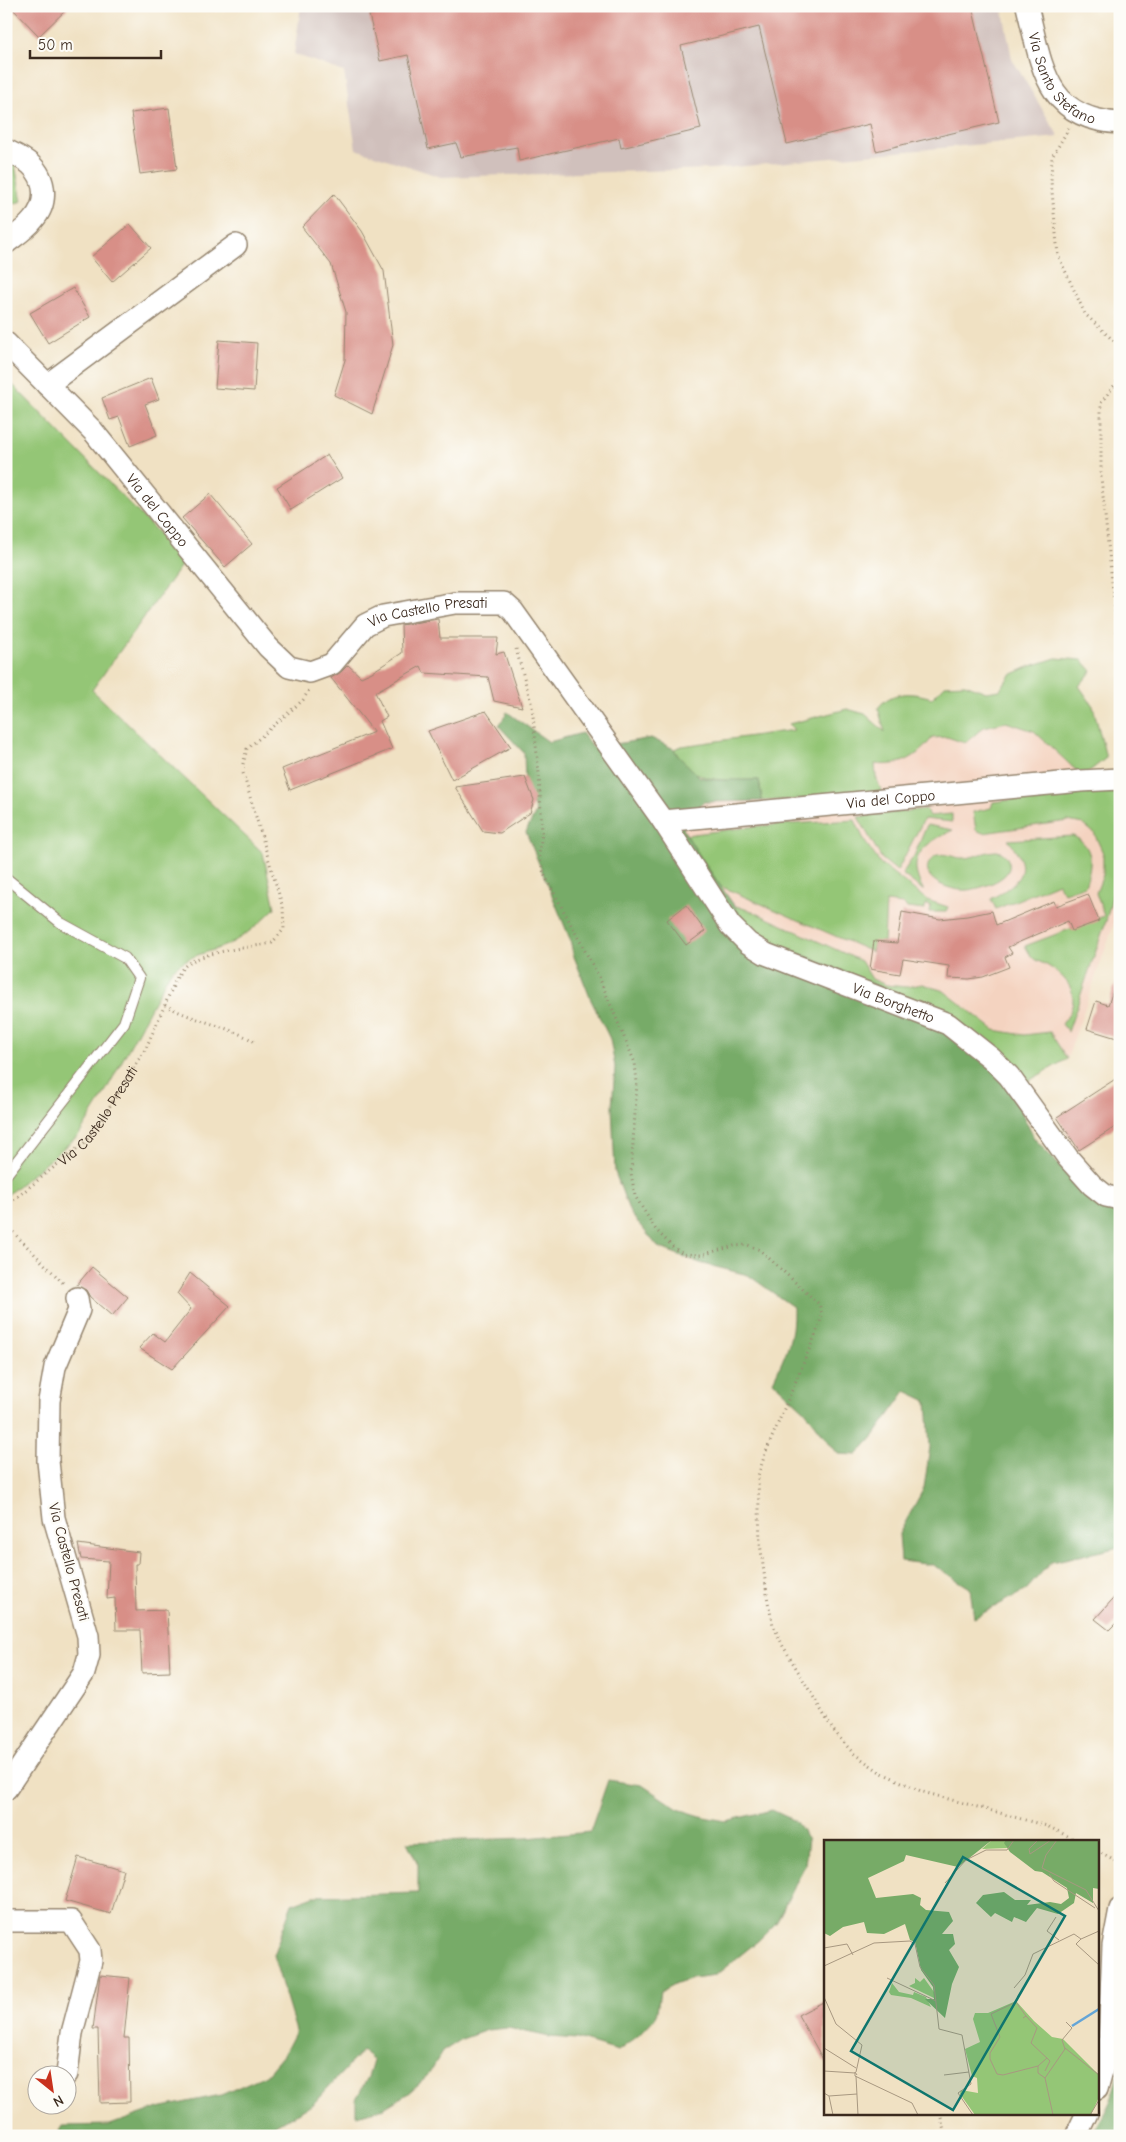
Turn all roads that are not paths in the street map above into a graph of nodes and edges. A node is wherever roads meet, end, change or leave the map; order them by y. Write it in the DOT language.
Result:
graph roads {
  1 [pos="1027,6"];
  2 [pos="1120,122"];
  3 [pos="6,150"];
  4 [pos="6,243"];
  5 [pos="236,245"];
  6 [pos="6,343"];
  7 [pos="48,384"];
  8 [pos="310,672"];
  9 [pos="1120,779"];
  10 [pos="663,821"];
  11 [pos="6,878"];
  12 [pos="6,1175"];
  13 [pos="1120,1199"];
  14 [pos="77,1298"];
  15 [pos="6,1789"];
  16 [pos="1120,1909"];
  17 [pos="6,1921"];
  18 [pos="68,2064"];
  19 [pos="1098,2085"];
  20 [pos="1087,2114"];
  21 [pos="1076,2136"];
  1 -- 2 [label="street, Via Santo Stefano"];
  3 -- 4 [label="street"];
  5 -- 7 [label="street"];
  6 -- 7 [label="street, Via del Coppo"];
  7 -- 8 [label="street, Via del Coppo"];
  8 -- 10 [label="street, Via Castello Presati"];
  9 -- 10 [label="street, Via del Coppo"];
  10 -- 13 [label="street, Via Borghetto"];
  11 -- 12 [label="lane"];
  14 -- 15 [label="street, Via Castello Presati"];
  16 -- 19 [label="street"];
  17 -- 18 [label="street"];
  20 -- 21 [label="street"];
}
